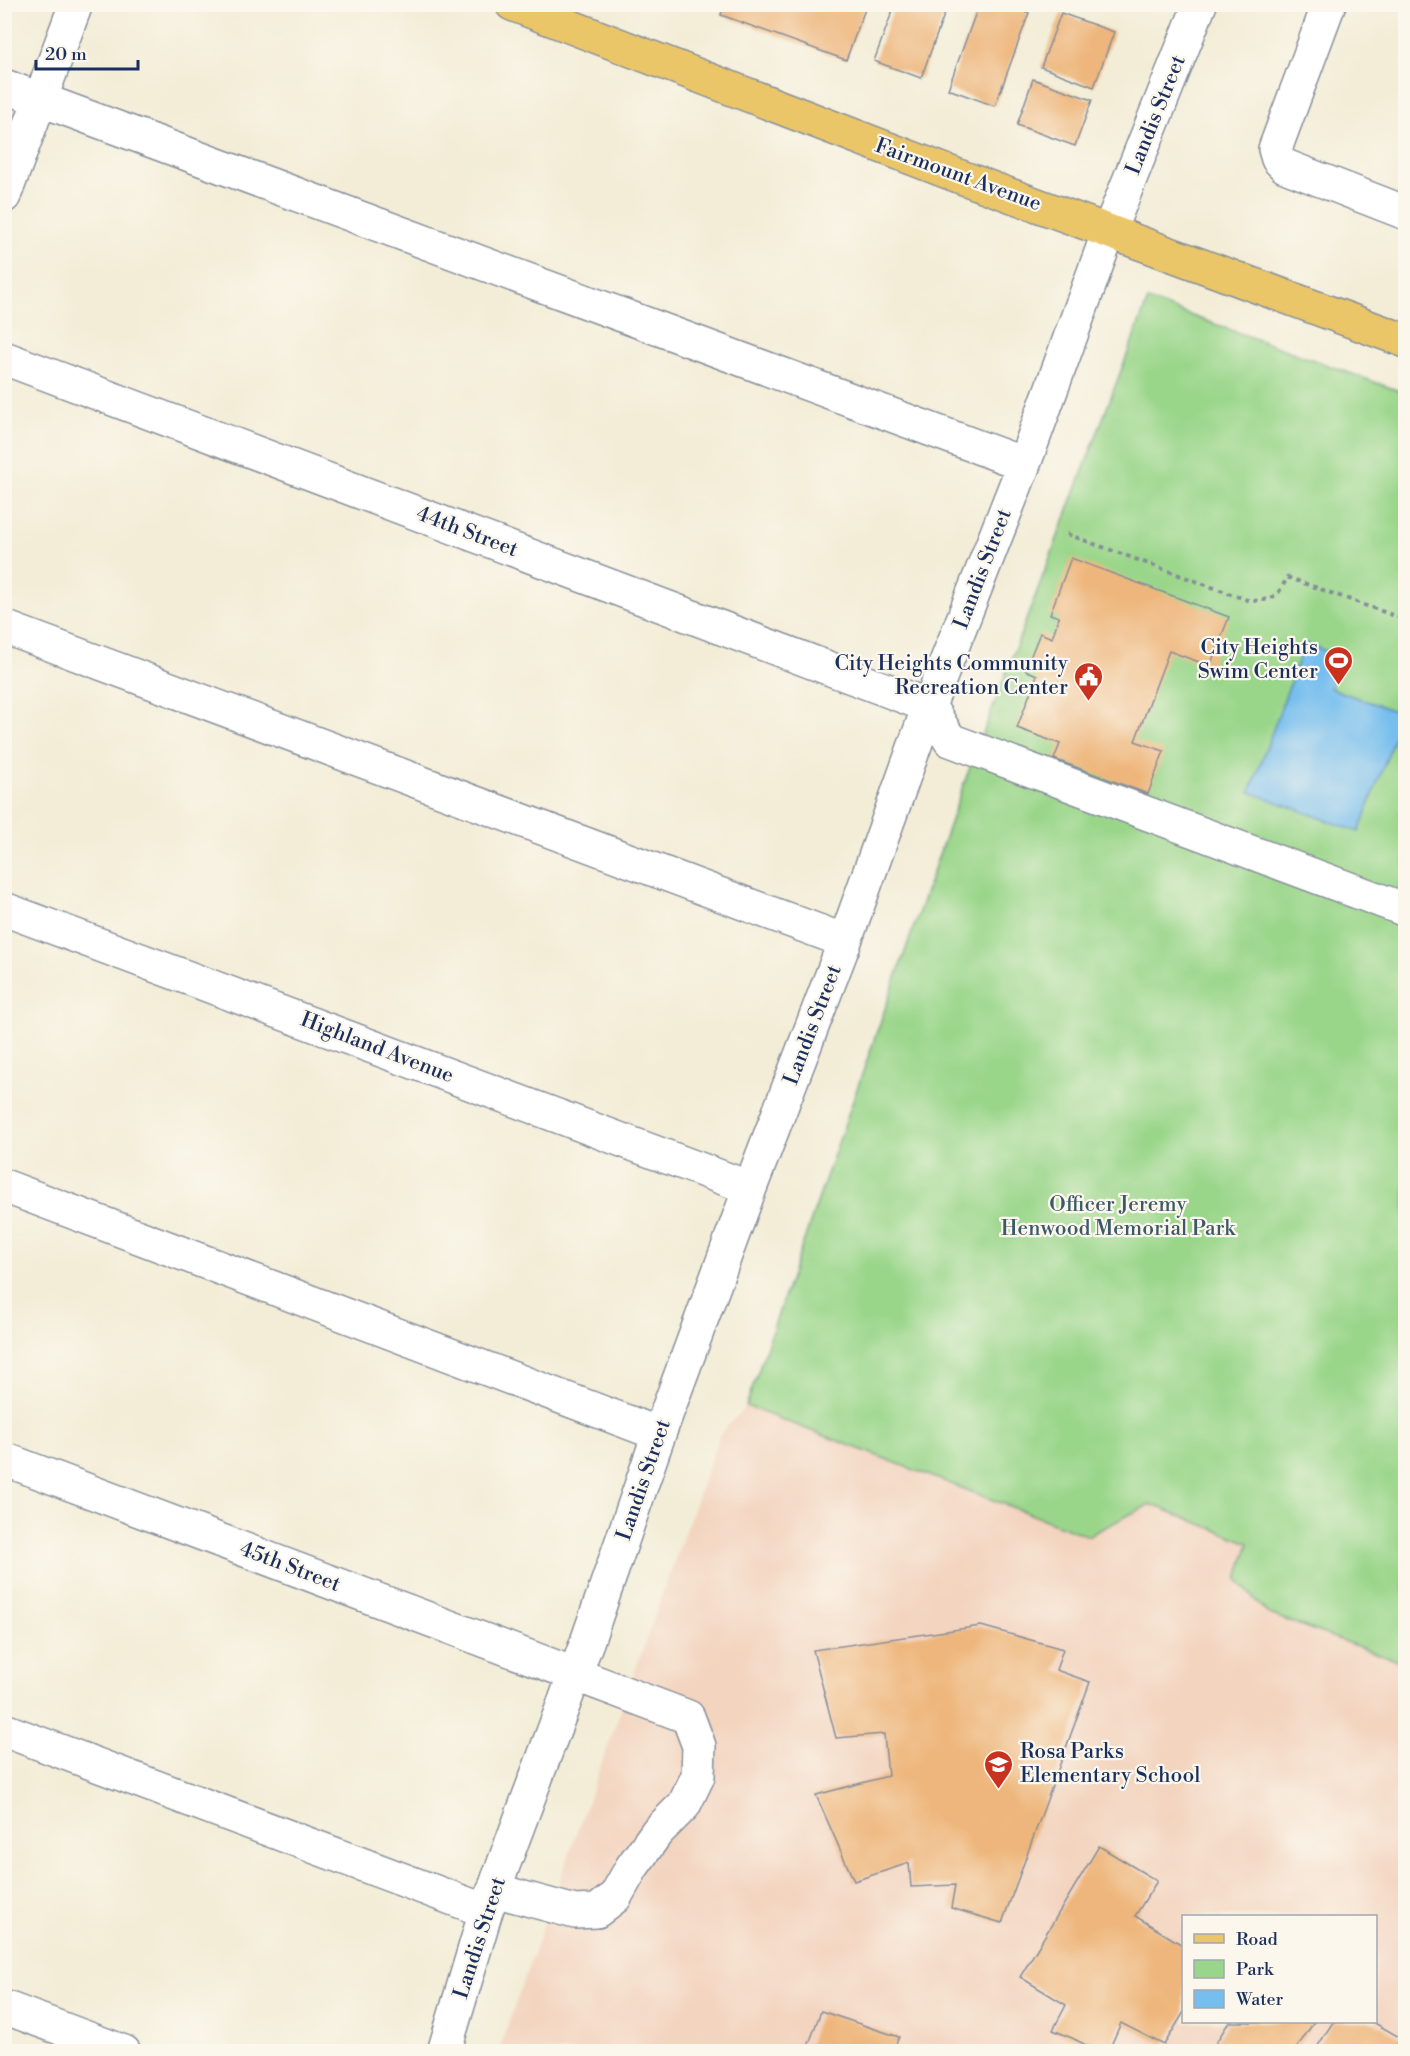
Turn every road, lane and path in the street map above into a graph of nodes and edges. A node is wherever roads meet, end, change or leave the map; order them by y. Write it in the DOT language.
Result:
graph roads {
  1 [pos="76,4"];
  2 [pos="512,4"];
  3 [pos="1200,4"];
  4 [pos="1329,4"];
  5 [pos="4,86"];
  6 [pos="41,99"];
  7 [pos="4,196"];
  8 [pos="1406,213"];
  9 [pos="1109,231"];
  10 [pos="1406,341"];
  11 [pos="4,358"];
  12 [pos="1024,464"];
  13 [pos="1067,534"];
  14 [pos="1406,621"];
  15 [pos="4,627"];
  16 [pos="929,706"];
  17 [pos="1406,795"];
  18 [pos="1406,836"];
  19 [pos="4,909"];
  20 [pos="1406,909"];
  21 [pos="845,941"];
  22 [pos="4,1186"];
  23 [pos="750,1188"];
  24 [pos="659,1434"];
  25 [pos="4,1459"];
  26 [pos="575,1674"];
  27 [pos="4,1730"];
  28 [pos="490,1900"];
  29 [pos="4,2007"];
  30 [pos="124,2052"];
  31 [pos="444,2052"];
  1 -- 6 [label="street"];
  2 -- 9 [label="main road, Fairmount Avenue"];
  3 -- 9 [label="street, Landis Street"];
  4 -- 8 [label="street"];
  5 -- 6 [label="street"];
  6 -- 7 [label="street"];
  6 -- 12 [label="street"];
  9 -- 10 [label="main road, Fairmount Avenue"];
  9 -- 12 [label="street, Landis Street"];
  11 -- 16 [label="street, 44th Street"];
  12 -- 16 [label="street, Landis Street"];
  13 -- 14 [label="path"];
  15 -- 21 [label="street"];
  16 -- 20 [label="street"];
  16 -- 21 [label="street, Landis Street"];
  17 -- 18 [label="path"];
  19 -- 23 [label="street, Highland Avenue"];
  21 -- 23 [label="street, Landis Street"];
  22 -- 24 [label="street"];
  23 -- 24 [label="street, Landis Street"];
  24 -- 26 [label="street, Landis Street"];
  25 -- 26 [label="street, 45th Street"];
  26 -- 28 [label="street, Landis Street"];
  26 -- 28 [label="street, 45th Street"];
  27 -- 28 [label="street, 45th Street"];
  28 -- 31 [label="street, Landis Street"];
  29 -- 30 [label="street"];
}
